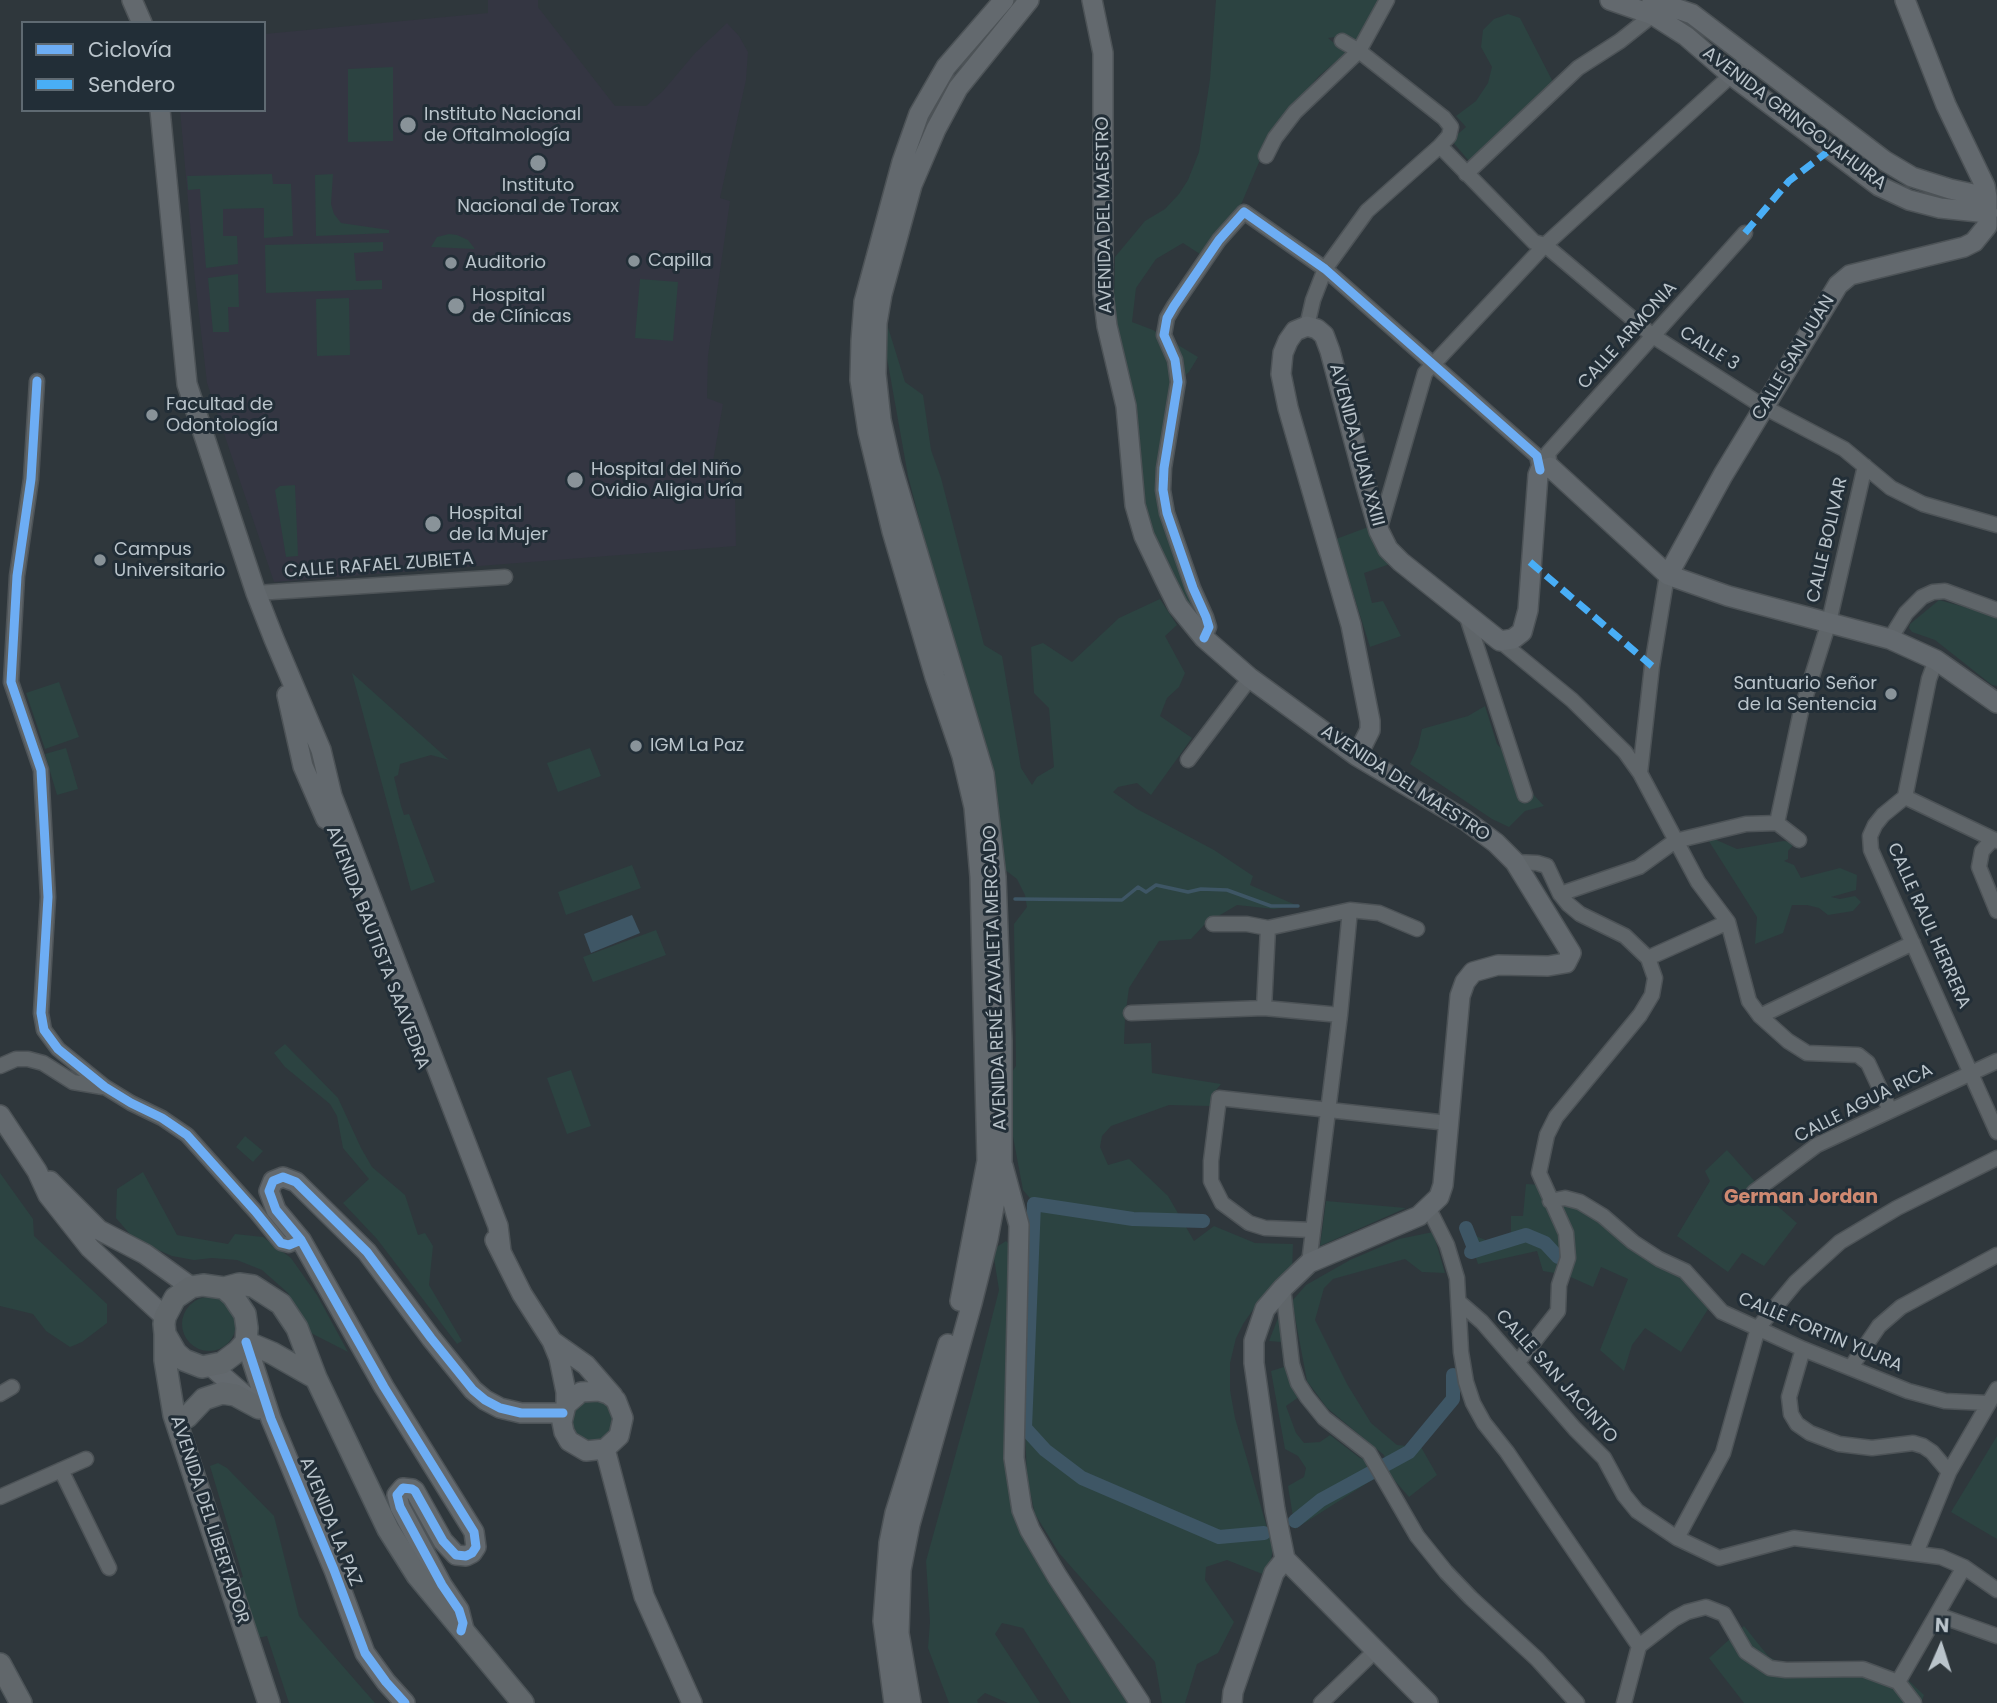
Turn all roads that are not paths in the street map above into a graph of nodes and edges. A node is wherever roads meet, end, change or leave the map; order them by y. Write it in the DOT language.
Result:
graph roads {
  1 [pos="132,0"];
  2 [pos="1004,0"];
  3 [pos="1029,0"];
  4 [pos="1046,0"];
  5 [pos="1387,0"];
  6 [pos="1610,0"];
  7 [pos="1905,0"];
  8 [pos="1089,2"];
  9 [pos="1657,7"];
  10 [pos="141,21"];
  11 [pos="1009,26"];
  12 [pos="1342,41"];
  13 [pos="1359,51"];
  14 [pos="1749,59"];
  15 [pos="1731,75"];
  16 [pos="160,112"];
  17 [pos="1860,142"];
  18 [pos="1440,146"];
  19 [pos="1266,156"];
  20 [pos="1845,161"];
  21 [pos="1466,174"];
  22 [pos="1990,216"];
  23 [pos="1745,233"];
  24 [pos="1545,245"];
  25 [pos="1325,269"];
  26 [pos="1307,326"];
  27 [pos="1653,336"];
  28 [pos="1433,364"];
  29 [pos="37,381"];
  30 [pos="1764,407"];
  31 [pos="1865,466"];
  32 [pos="1545,469"];
  33 [pos="1997,525"];
  34 [pos="1380,531"];
  35 [pos="1668,575"];
  36 [pos="505,577"];
  37 [pos="257,593"];
  38 [pos="1997,610"];
  39 [pos="1466,614"];
  40 [pos="1829,622"];
  41 [pos="1204,638"];
  42 [pos="1891,639"];
  43 [pos="1500,641"];
  44 [pos="1936,660"];
  45 [pos="1250,678"];
  46 [pos="1997,702"];
  47 [pos="1357,756"];
  48 [pos="1188,760"];
  49 [pos="1640,773"];
  50 [pos="1525,795"];
  51 [pos="1905,797"];
  52 [pos="1777,823"];
  53 [pos="1800,840"];
  54 [pos="1995,840"];
  55 [pos="1675,841"];
  56 [pos="1515,862"];
  57 [pos="1560,894"];
  58 [pos="1350,910"];
  59 [pos="1997,911"];
  60 [pos="1728,922"];
  61 [pos="1213,923"];
  62 [pos="1268,928"];
  63 [pos="1417,929"];
  64 [pos="1913,943"];
  65 [pos="1648,958"];
  66 [pos="1264,1008"];
  67 [pos="1131,1013"];
  68 [pos="1340,1015"];
  69 [pos="1760,1016"];
  70 [pos="1997,1061"];
  71 [pos="0,1066"];
  72 [pos="1972,1072"];
  73 [pos="105,1087"];
  74 [pos="1329,1109"];
  75 [pos="1891,1110"];
  76 [pos="0,1115"];
  77 [pos="1448,1123"];
  78 [pos="1997,1132"];
  79 [pos="1997,1158"];
  80 [pos="1002,1163"];
  81 [pos="37,1171"];
  82 [pos="1754,1192"];
  83 [pos="1550,1201"];
  84 [pos="1429,1209"];
  85 [pos="1312,1230"];
  86 [pos="988,1239"];
  87 [pos="301,1240"];
  88 [pos="1020,1247"];
  89 [pos="1997,1255"];
  90 [pos="1310,1263"];
  91 [pos="191,1287"];
  92 [pos="224,1288"];
  93 [pos="1283,1288"];
  94 [pos="1459,1302"];
  95 [pos="165,1325"];
  96 [pos="1758,1328"];
  97 [pos="552,1341"];
  98 [pos="246,1342"];
  99 [pos="1803,1349"];
  100 [pos="1518,1362"];
  101 [pos="207,1366"];
  102 [pos="1851,1367"];
  103 [pos="316,1378"];
  104 [pos="1997,1389"];
  105 [pos="616,1400"];
  106 [pos="1987,1403"];
  107 [pos="565,1409"];
  108 [pos="265,1414"];
  109 [pos="187,1417"];
  110 [pos="184,1442"];
  111 [pos="605,1449"];
  112 [pos="86,1459"];
  113 [pos="61,1470"];
  114 [pos="1949,1472"];
  115 [pos="0,1497"];
  116 [pos="1677,1538"];
  117 [pos="1916,1553"];
  118 [pos="1285,1559"];
  119 [pos="1964,1567"];
  120 [pos="109,1568"];
  121 [pos="1997,1590"];
  122 [pos="1938,1615"];
  123 [pos="461,1631"];
  124 [pos="1997,1636"];
  125 [pos="1639,1646"];
  126 [pos="1376,1651"];
  127 [pos="0,1664"];
  128 [pos="1898,1682"];
  129 [pos="21,1703"];
  130 [pos="269,1703"];
  131 [pos="405,1703"];
  132 [pos="523,1703"];
  133 [pos="692,1703"];
  134 [pos="894,1703"];
  135 [pos="911,1703"];
  136 [pos="1140,1703"];
  137 [pos="1232,1703"];
  138 [pos="1321,1703"];
  139 [pos="1429,1703"];
  140 [pos="1577,1703"];
  141 [pos="1624,1703"];
  142 [pos="1914,1703"];
  1 -- 10 [label="main road"];
  2 -- 134 [label="main road, AVENIDA RENÉ ZAVALETA MERCADO"];
  3 -- 11 [label="main road, AVENIDA RENÉ ZAVALETA MERCADO"];
  4 -- 11 [label="main road"];
  5 -- 13 [label="street"];
  6 -- 9 [label="main road, AVENIDA GRINGOJAHUIRA"];
  7 -- 22 [label="main road"];
  8 -- 41 [label="main road, AVENIDA DEL MAESTRO"];
  9 -- 14 [label="main road, AVENIDA GRINGOJAHUIRA"];
  9 -- 15 [label="main road, AVENIDA GRINGOJAHUIRA"];
  9 -- 21 [label="street"];
  11 -- 80 [label="main road, AVENIDA RENÉ ZAVALETA MERCADO"];
  12 -- 13 [label="street"];
  13 -- 18 [label="street"];
  13 -- 19 [label="street"];
  14 -- 15 [label="street"];
  14 -- 17 [label="main road, AVENIDA GRINGOJAHUIRA"];
  15 -- 20 [label="main road, AVENIDA GRINGOJAHUIRA"];
  15 -- 24 [label="street"];
  16 -- 37 [label="main road, AVENIDA BAUTISTA SAAVEDRA"];
  17 -- 20 [label="street"];
  17 -- 22 [label="main road, AVENIDA GRINGOJAHUIRA"];
  18 -- 21 [label="street, CALLE 3"];
  18 -- 25 [label="street"];
  20 -- 22 [label="main road, AVENIDA GRINGOJAHUIRA"];
  21 -- 24 [label="street, CALLE 3"];
  22 -- 30 [label="main road, CALLE SAN JUAN"];
  23 -- 27 [label="street, CALLE ARMONIA"];
  24 -- 27 [label="street, CALLE 3"];
  24 -- 28 [label="street"];
  25 -- 26 [label="street"];
  25 -- 28 [label="street"];
  25 -- 41 [label="street"];
  26 -- 34 [label="main road, AVENIDA JUAN XXIII"];
  26 -- 47 [label="main road"];
  27 -- 30 [label="street, CALLE 3"];
  27 -- 32 [label="street, CALLE ARMONIA"];
  28 -- 32 [label="street"];
  28 -- 34 [label="street"];
  29 -- 73 [label="street"];
  30 -- 31 [label="street, CALLE 3"];
  30 -- 35 [label="main road, CALLE SAN JUAN"];
  31 -- 33 [label="street, CALLE 3"];
  31 -- 40 [label="street, CALLE BOLIVAR"];
  32 -- 35 [label="main road"];
  32 -- 43 [label="main road"];
  34 -- 39 [label="main road, AVENIDA JUAN XXIII"];
  35 -- 40 [label="main road"];
  35 -- 49 [label="street"];
  36 -- 37 [label="street, CALLE RAFAEL ZUBIETA"];
  37 -- 97 [label="main road, AVENIDA BAUTISTA SAAVEDRA"];
  38 -- 42 [label="street"];
  39 -- 43 [label="main road, AVENIDA JUAN XXIII"];
  39 -- 50 [label="street"];
  40 -- 42 [label="main road"];
  40 -- 52 [label="street, CALLE BOLIVAR"];
  41 -- 45 [label="main road, AVENIDA DEL MAESTRO"];
  42 -- 44 [label="main road"];
  43 -- 49 [label="street"];
  44 -- 46 [label="main road"];
  44 -- 51 [label="street"];
  45 -- 47 [label="main road, AVENIDA DEL MAESTRO"];
  45 -- 48 [label="street"];
  47 -- 56 [label="main road, AVENIDA DEL MAESTRO"];
  49 -- 55 [label="street"];
  51 -- 54 [label="street"];
  51 -- 64 [label="street, CALLE RAUL HERRERA"];
  52 -- 53 [label="street"];
  52 -- 55 [label="street"];
  54 -- 59 [label="street"];
  55 -- 57 [label="street"];
  55 -- 60 [label="street"];
  56 -- 57 [label="street"];
  56 -- 77 [label="main road, AVENIDA DEL MAESTRO"];
  57 -- 65 [label="street"];
  58 -- 62 [label="street"];
  58 -- 63 [label="street"];
  58 -- 68 [label="street"];
  60 -- 65 [label="street"];
  60 -- 69 [label="street"];
  61 -- 62 [label="street"];
  62 -- 66 [label="street"];
  64 -- 69 [label="street"];
  64 -- 72 [label="street, CALLE RAUL HERRERA"];
  65 -- 83 [label="street"];
  66 -- 67 [label="street"];
  66 -- 68 [label="street"];
  68 -- 74 [label="street"];
  69 -- 75 [label="street"];
  70 -- 72 [label="street, CALLE AGUA RICA"];
  71 -- 73 [label="street"];
  72 -- 75 [label="street, CALLE AGUA RICA"];
  72 -- 78 [label="street, CALLE RAUL HERRERA"];
  73 -- 87 [label="street"];
  74 -- 77 [label="street"];
  74 -- 85 [label="street"];
  74 -- 85 [label="street"];
  75 -- 82 [label="street, CALLE AGUA RICA"];
  76 -- 81 [label="main road"];
  77 -- 84 [label="main road, AVENIDA DEL MAESTRO"];
  79 -- 96 [label="street"];
  80 -- 86 [label="main road, AVENIDA RENÉ ZAVALETA MERCADO"];
  80 -- 88 [label="main road"];
  81 -- 91 [label="main road"];
  81 -- 95 [label="main road"];
  83 -- 96 [label="street, CALLE FORTIN YUJRA"];
  83 -- 100 [label="street"];
  84 -- 90 [label="main road"];
  84 -- 94 [label="street"];
  85 -- 90 [label="street"];
  86 -- 88 [label="main road"];
  86 -- 135 [label="main road, AVENIDA RENÉ ZAVALETA MERCADO"];
  87 -- 107 [label="main road"];
  87 -- 123 [label="main road"];
  88 -- 136 [label="main road"];
  89 -- 102 [label="street"];
  90 -- 93 [label="main road"];
  91 -- 92 [label="main road"];
  91 -- 95 [label="main road"];
  92 -- 98 [label="main road"];
  92 -- 103 [label="main road"];
  93 -- 118 [label="main road"];
  93 -- 140 [label="street"];
  94 -- 100 [label="street, CALLE SAN JACINTO"];
  94 -- 125 [label="street"];
  95 -- 101 [label="main road"];
  95 -- 110 [label="main road, AVENIDA DEL LIBERTADOR"];
  96 -- 99 [label="street, CALLE FORTIN YUJRA"];
  96 -- 116 [label="street"];
  97 -- 105 [label="main road, AVENIDA BAUTISTA SAAVEDRA"];
  97 -- 107 [label="main road, AVENIDA BAUTISTA SAAVEDRA"];
  98 -- 101 [label="main road"];
  98 -- 103 [label="main road"];
  98 -- 108 [label="main road, AVENIDA LA PAZ"];
  99 -- 102 [label="street, CALLE FORTIN YUJRA"];
  99 -- 114 [label="street"];
  100 -- 116 [label="street, CALLE SAN JACINTO"];
  101 -- 108 [label="main road, AVENIDA LA PAZ"];
  101 -- 109 [label="main road"];
  102 -- 106 [label="street, CALLE FORTIN YUJRA"];
  103 -- 123 [label="main road"];
  104 -- 106 [label="street"];
  105 -- 107 [label="main road"];
  105 -- 111 [label="main road"];
  106 -- 114 [label="street"];
  107 -- 111 [label="main road"];
  108 -- 109 [label="main road"];
  108 -- 131 [label="main road, AVENIDA LA PAZ"];
  109 -- 110 [label="main road"];
  110 -- 130 [label="main road, AVENIDA DEL LIBERTADOR"];
  111 -- 133 [label="main road"];
  112 -- 113 [label="street"];
  113 -- 115 [label="street"];
  113 -- 120 [label="street"];
  114 -- 117 [label="street"];
  116 -- 117 [label="street, CALLE SAN JACINTO"];
  117 -- 119 [label="street, CALLE SAN JACINTO"];
  118 -- 126 [label="main road"];
  118 -- 137 [label="main road"];
  119 -- 121 [label="street, CALLE SAN JACINTO"];
  119 -- 122 [label="street"];
  122 -- 124 [label="street"];
  122 -- 128 [label="street"];
  123 -- 132 [label="main road"];
  125 -- 128 [label="street"];
  125 -- 141 [label="street"];
  126 -- 138 [label="street"];
  126 -- 139 [label="main road"];
  127 -- 129 [label="main road"];
  128 -- 142 [label="street"];
}
